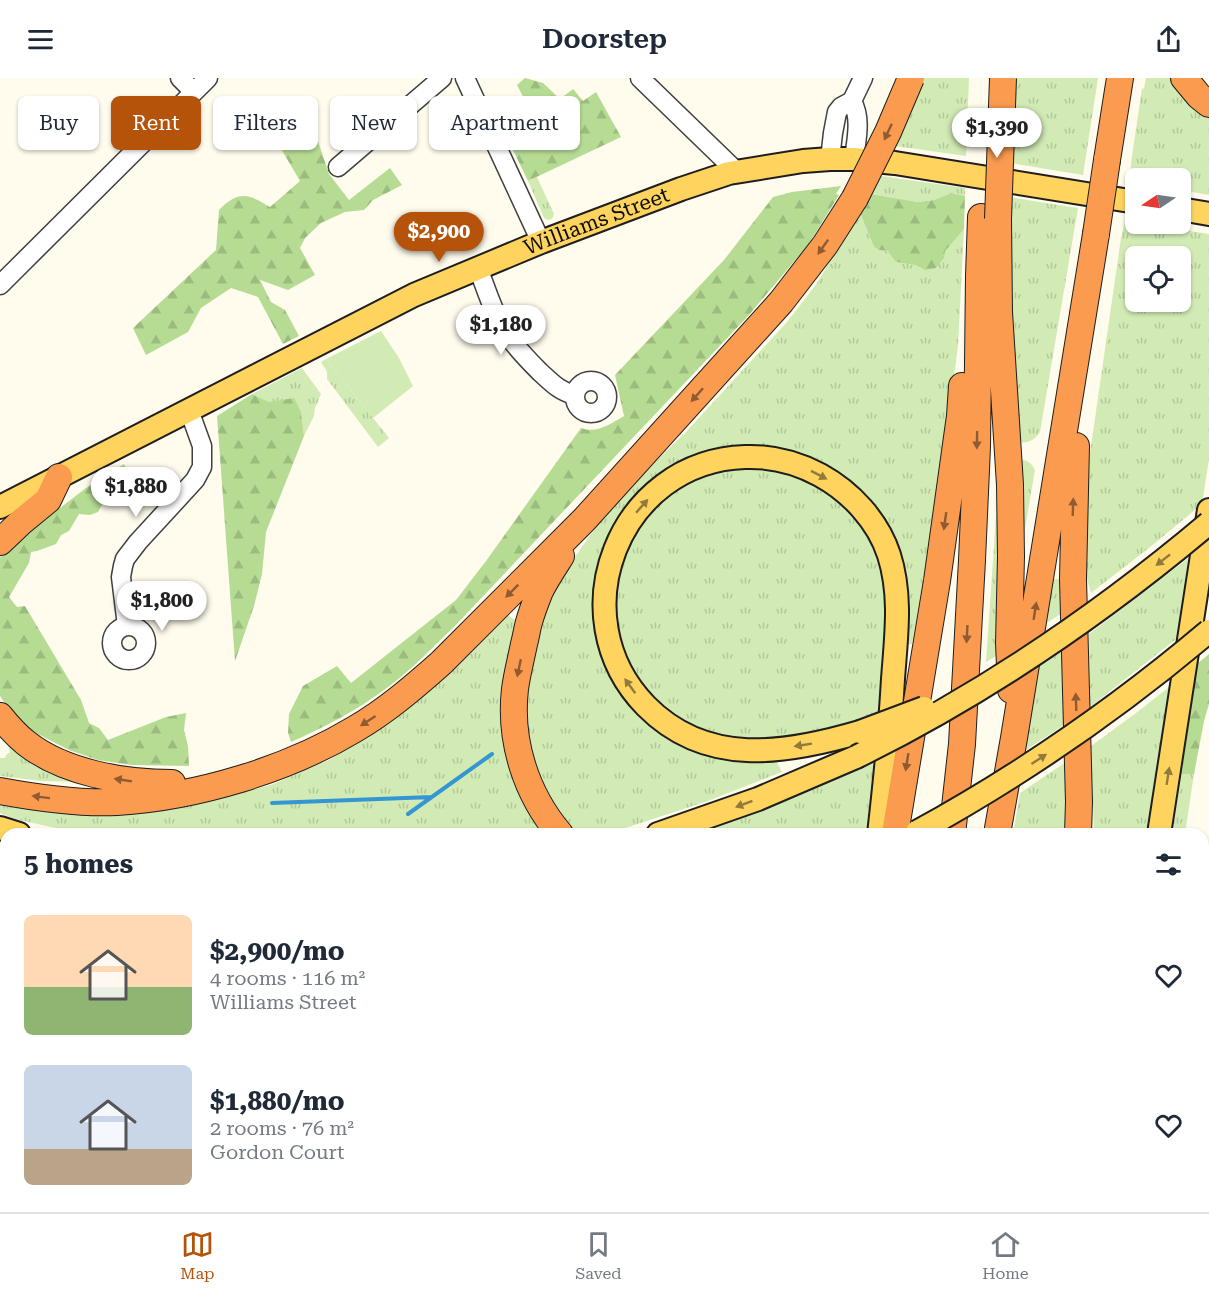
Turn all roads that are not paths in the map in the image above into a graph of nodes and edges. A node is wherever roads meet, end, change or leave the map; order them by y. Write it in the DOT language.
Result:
graph roads {
  1 [pos="180,78"];
  2 [pos="208,78"];
  3 [pos="442,78"];
  4 [pos="465,78"];
  5 [pos="640,78"];
  6 [pos="863,78"];
  7 [pos="911,78"];
  8 [pos="987,78"];
  9 [pos="1003,78"];
  10 [pos="1120,78"];
  11 [pos="1184,78"];
  12 [pos="194,92"];
  13 [pos="852,101"];
  14 [pos="1209,104"];
  15 [pos="830,159"];
  16 [pos="854,159"];
  17 [pos="338,167"];
  18 [pos="737,172"];
  19 [pos="1125,200"];
  20 [pos="1191,211"];
  21 [pos="1209,214"];
  22 [pos="990,218"];
  23 [pos="541,242"];
  24 [pos="478,268"];
  25 [pos="1090,269"];
  26 [pos="979,276"];
  27 [pos="0,285"];
  28 [pos="575,395"];
  29 [pos="189,411"];
  30 [pos="59,477"];
  31 [pos="0,507"];
  32 [pos="1209,510"];
  33 [pos="584,520"];
  34 [pos="1209,523"];
  35 [pos="0,542"];
  36 [pos="127,626"];
  37 [pos="1209,631"];
  38 [pos="997,677"];
  39 [pos="0,716"];
  40 [pos="891,721"];
  41 [pos="891,721"];
  42 [pos="891,721"];
  43 [pos="891,721"];
  44 [pos="1014,738"];
  45 [pos="244,778"];
  46 [pos="0,790"];
  47 [pos="1079,802"];
  48 [pos="555,828"];
  49 [pos="675,828"];
  50 [pos="880,828"];
  51 [pos="911,828"];
  52 [pos="921,828"];
  53 [pos="953,828"];
  54 [pos="998,828"];
  55 [pos="1078,828"];
  56 [pos="1081,828"];
  57 [pos="1160,828"];
  1 -- 12 [label="street"];
  2 -- 12 [label="street"];
  3 -- 17 [label="street"];
  4 -- 23 [label="street"];
  5 -- 18 [label="street"];
  6 -- 13 [label="street"];
  7 -- 33 [label="highway, one-way, bridge"];
  8 -- 22 [label="highway"];
  9 -- 22 [label="highway, bridge"];
  10 -- 25 [label="highway, bridge"];
  11 -- 14 [label="highway"];
  12 -- 27 [label="street"];
  13 -- 15 [label="street"];
  13 -- 16 [label="street"];
  15 -- 16 [label="main road, Williams Street"];
  15 -- 18 [label="main road, Williams Street"];
  16 -- 19 [label="main road, Williams Street"];
  18 -- 23 [label="main road, Williams Street"];
  20 -- 21 [label="main road"];
  22 -- 26 [label="highway"];
  22 -- 44 [label="highway"];
  23 -- 24 [label="main road, Williams Street"];
  24 -- 28 [label="street"];
  24 -- 29 [label="main road, Williams Street"];
  44 -- 25 [label="highway, one-way"];
  47 -- 25 [label="highway, one-way"];
  26 -- 51 [label="highway, one-way"];
  26 -- 53 [label="highway, one-way"];
  29 -- 30 [label="main road, Williams Street"];
  29 -- 36 [label="street"];
  30 -- 31 [label="main road, Williams Street"];
  30 -- 35 [label="highway"];
  57 -- 32 [label="main road, one-way"];
  33 -- 45 [label="highway, one-way"];
  33 -- 48 [label="highway, one-way"];
  34 -- 38 [label="main road, one-way, bridge"];
  52 -- 37 [label="main road, one-way, bridge"];
  38 -- 40 [label="main road, one-way, bridge"];
  38 -- 49 [label="main road, one-way, bridge"];
  45 -- 39 [label="highway, one-way"];
  41 -- 42 [label="main road, one-way, bridge"];
  43 -- 50 [label="main road, one-way, bridge"];
  44 -- 54 [label="highway"];
  45 -- 46 [label="highway, one-way"];
  47 -- 55 [label="highway"];
  47 -- 56 [label="highway"];
}
